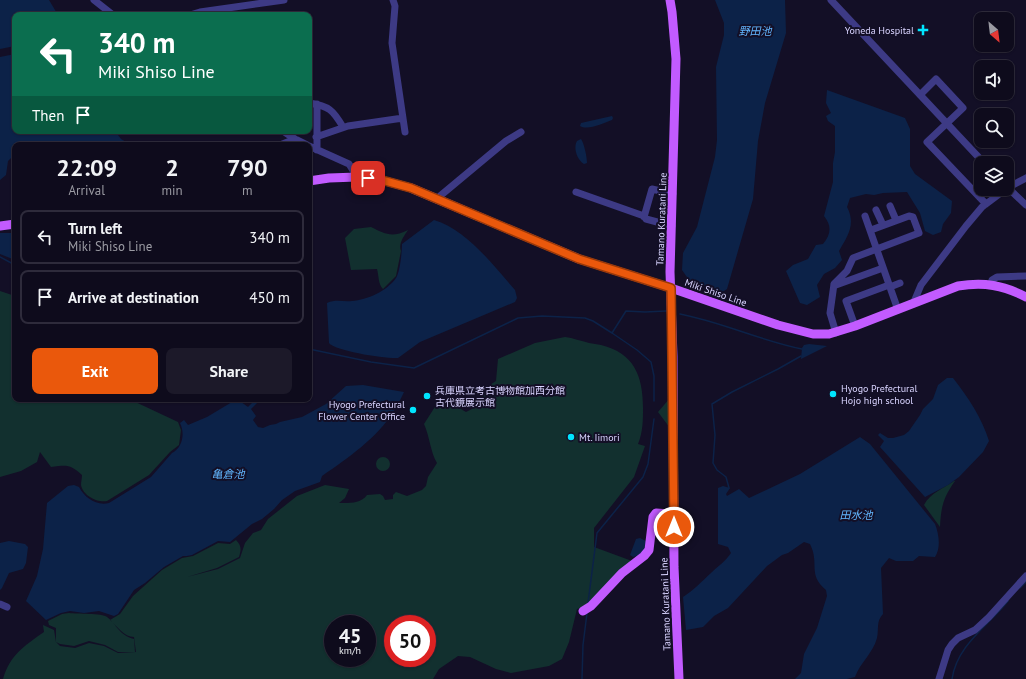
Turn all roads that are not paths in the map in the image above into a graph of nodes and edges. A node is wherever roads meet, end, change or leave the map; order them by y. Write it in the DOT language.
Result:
graph roads {
  1 [pos="94,0"];
  2 [pos="284,0"];
  3 [pos="393,0"];
  4 [pos="670,0"];
  5 [pos="831,0"];
  6 [pos="110,12"];
  7 [pos="200,12"];
  8 [pos="920,95"];
  9 [pos="312,103"];
  10 [pos="317,104"];
  11 [pos="403,118"];
  12 [pos="947,123"];
  13 [pos="343,128"];
  14 [pos="405,132"];
  15 [pos="521,132"];
  16 [pos="288,134"];
  17 [pos="316,137"];
  18 [pos="295,139"];
  19 [pos="288,142"];
  20 [pos="301,142"];
  21 [pos="312,148"];
  22 [pos="317,150"];
  23 [pos="978,156"];
  24 [pos="357,177"];
  25 [pos="1026,178"];
  26 [pos="312,181"];
  27 [pos="1014,184"];
  28 [pos="576,192"];
  29 [pos="672,194"];
  30 [pos="1014,194"];
  31 [pos="996,196"];
  32 [pos="439,200"];
  33 [pos="986,204"];
  34 [pos="1026,205"];
  35 [pos="890,206"];
  36 [pos="876,210"];
  37 [pos="865,216"];
  38 [pos="644,217"];
  39 [pos="896,220"];
  40 [pos="12,224"];
  41 [pos="883,225"];
  42 [pos="0,226"];
  43 [pos="672,226"];
  44 [pos="871,230"];
  45 [pos="877,249"];
  46 [pos="883,268"];
  47 [pos="1026,276"];
  48 [pos="900,283"];
  49 [pos="834,284"];
  50 [pos="991,285"];
  51 [pos="890,286"];
  52 [pos="671,288"];
  53 [pos="1026,297"];
  54 [pos="913,304"];
  55 [pos="898,310"];
  56 [pos="855,326"];
  57 [pos="836,333"];
  58 [pos="670,514"];
  59 [pos="1026,576"];
  60 [pos="583,611"];
  61 [pos="679,679"];
  62 [pos="939,679"];
  1 -- 6 [label="street"];
  2 -- 7 [label="street"];
  3 -- 11 [label="street"];
  4 -- 29 [label="main road, Tamano Kuratani Line"];
  5 -- 8 [label="street"];
  8 -- 12 [label="street"];
  8 -- 12 [label="street"];
  9 -- 10 [label="street"];
  10 -- 13 [label="street"];
  10 -- 17 [label="street"];
  11 -- 13 [label="street"];
  11 -- 14 [label="street"];
  12 -- 23 [label="street"];
  12 -- 33 [label="street"];
  13 -- 17 [label="street"];
  15 -- 32 [label="street"];
  16 -- 18 [label="street"];
  17 -- 22 [label="street"];
  18 -- 19 [label="street"];
  18 -- 20 [label="street"];
  21 -- 22 [label="street"];
  22 -- 24 [label="street"];
  24 -- 26 [label="main road, Miki Shiso Line"];
  24 -- 32 [label="main road, Miki Shiso Line"];
  25 -- 27 [label="street"];
  28 -- 38 [label="street"];
  29 -- 38 [label="street"];
  29 -- 43 [label="main road, Tamano Kuratani Line"];
  30 -- 34 [label="street"];
  31 -- 33 [label="street"];
  32 -- 52 [label="main road, Miki Shiso Line"];
  33 -- 54 [label="street"];
  35 -- 39 [label="street"];
  36 -- 41 [label="street"];
  37 -- 44 [label="street"];
  38 -- 43 [label="street"];
  39 -- 41 [label="street"];
  39 -- 45 [label="street"];
  40 -- 42 [label="main road"];
  41 -- 44 [label="street"];
  43 -- 52 [label="main road, Tamano Kuratani Line"];
  44 -- 45 [label="street"];
  45 -- 46 [label="street"];
  45 -- 49 [label="street"];
  46 -- 49 [label="street"];
  46 -- 51 [label="street"];
  47 -- 50 [label="street"];
  48 -- 51 [label="street"];
  49 -- 57 [label="street"];
  50 -- 53 [label="main road, Miki Shiso Line"];
  50 -- 54 [label="main road, Miki Shiso Line"];
  51 -- 55 [label="street"];
  51 -- 56 [label="street"];
  52 -- 57 [label="main road, Miki Shiso Line"];
  52 -- 61 [label="main road, Tamano Kuratani Line"];
  54 -- 55 [label="main road, Miki Shiso Line"];
  55 -- 56 [label="main road, Miki Shiso Line"];
  56 -- 57 [label="main road, Miki Shiso Line"];
  58 -- 60 [label="main road"];
  59 -- 62 [label="street"];
}
